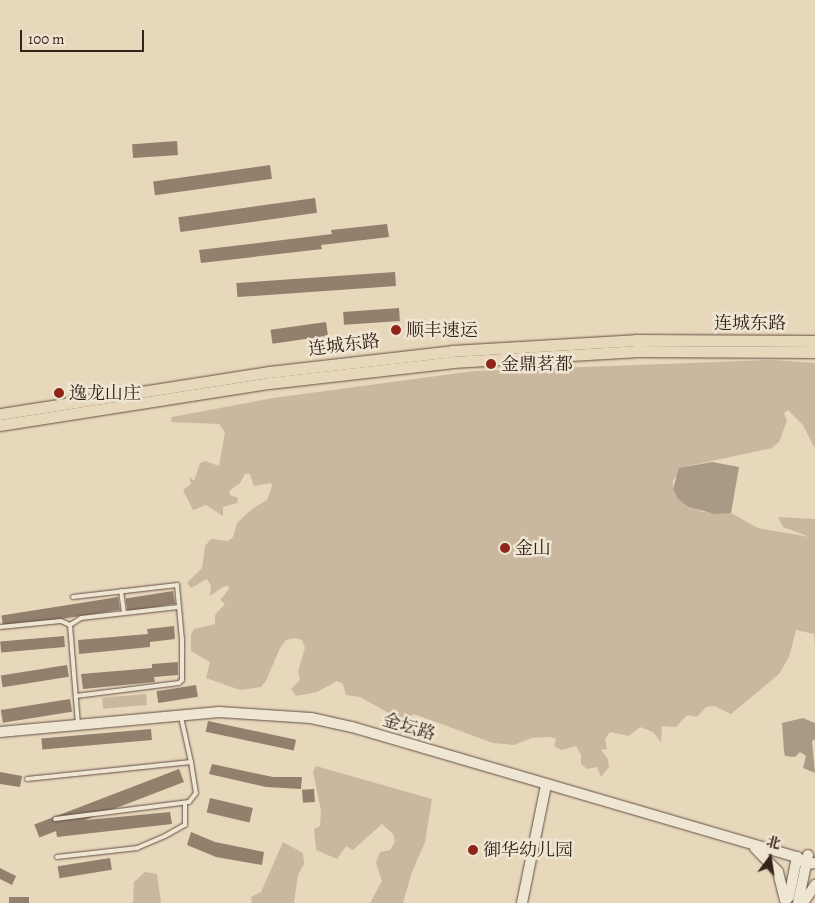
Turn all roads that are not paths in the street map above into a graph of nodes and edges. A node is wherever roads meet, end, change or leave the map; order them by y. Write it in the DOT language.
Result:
graph roads {
  1 [pos="815,341"];
  2 [pos="815,352"];
  3 [pos="0,414"];
  4 [pos="0,425"];
  5 [pos="121,591"];
  6 [pos="73,597"];
  7 [pos="178,607"];
  8 [pos="124,613"];
  9 [pos="70,625"];
  10 [pos="0,627"];
  11 [pos="76,696"];
  12 [pos="181,716"];
  13 [pos="78,726"];
  14 [pos="0,732"];
  15 [pos="191,762"];
  16 [pos="27,779"];
  17 [pos="546,785"];
  18 [pos="185,803"];
  19 [pos="55,819"];
  20 [pos="745,843"];
  21 [pos="56,857"];
  22 [pos="797,857"];
  23 [pos="811,859"];
  24 [pos="815,885"];
  25 [pos="522,903"];
  26 [pos="787,903"];
  27 [pos="798,903"];
  28 [pos="803,903"];
  1 -- 3 [label="main road, 连城东路"];
  2 -- 4 [label="main road, 连城东路"];
  5 -- 6 [label="lane"];
  5 -- 7 [label="lane"];
  5 -- 8 [label="lane"];
  7 -- 8 [label="lane"];
  7 -- 11 [label="lane"];
  8 -- 9 [label="lane"];
  9 -- 10 [label="lane"];
  9 -- 11 [label="lane"];
  11 -- 13 [label="lane"];
  12 -- 13 [label="main road, 金坛路"];
  12 -- 15 [label="lane"];
  12 -- 17 [label="main road, 金坛路"];
  13 -- 14 [label="main road, 金坛路"];
  15 -- 16 [label="lane"];
  15 -- 18 [label="lane"];
  17 -- 20 [label="main road, 金坛路"];
  17 -- 25 [label="main road"];
  18 -- 19 [label="lane"];
  18 -- 21 [label="lane"];
  20 -- 22 [label="main road, 金坛路"];
  20 -- 26 [label="main road"];
  22 -- 23 [label="main road, 金坛路"];
  22 -- 26 [label="main road"];
  23 -- 27 [label="main road"];
  24 -- 28 [label="main road"];
}
